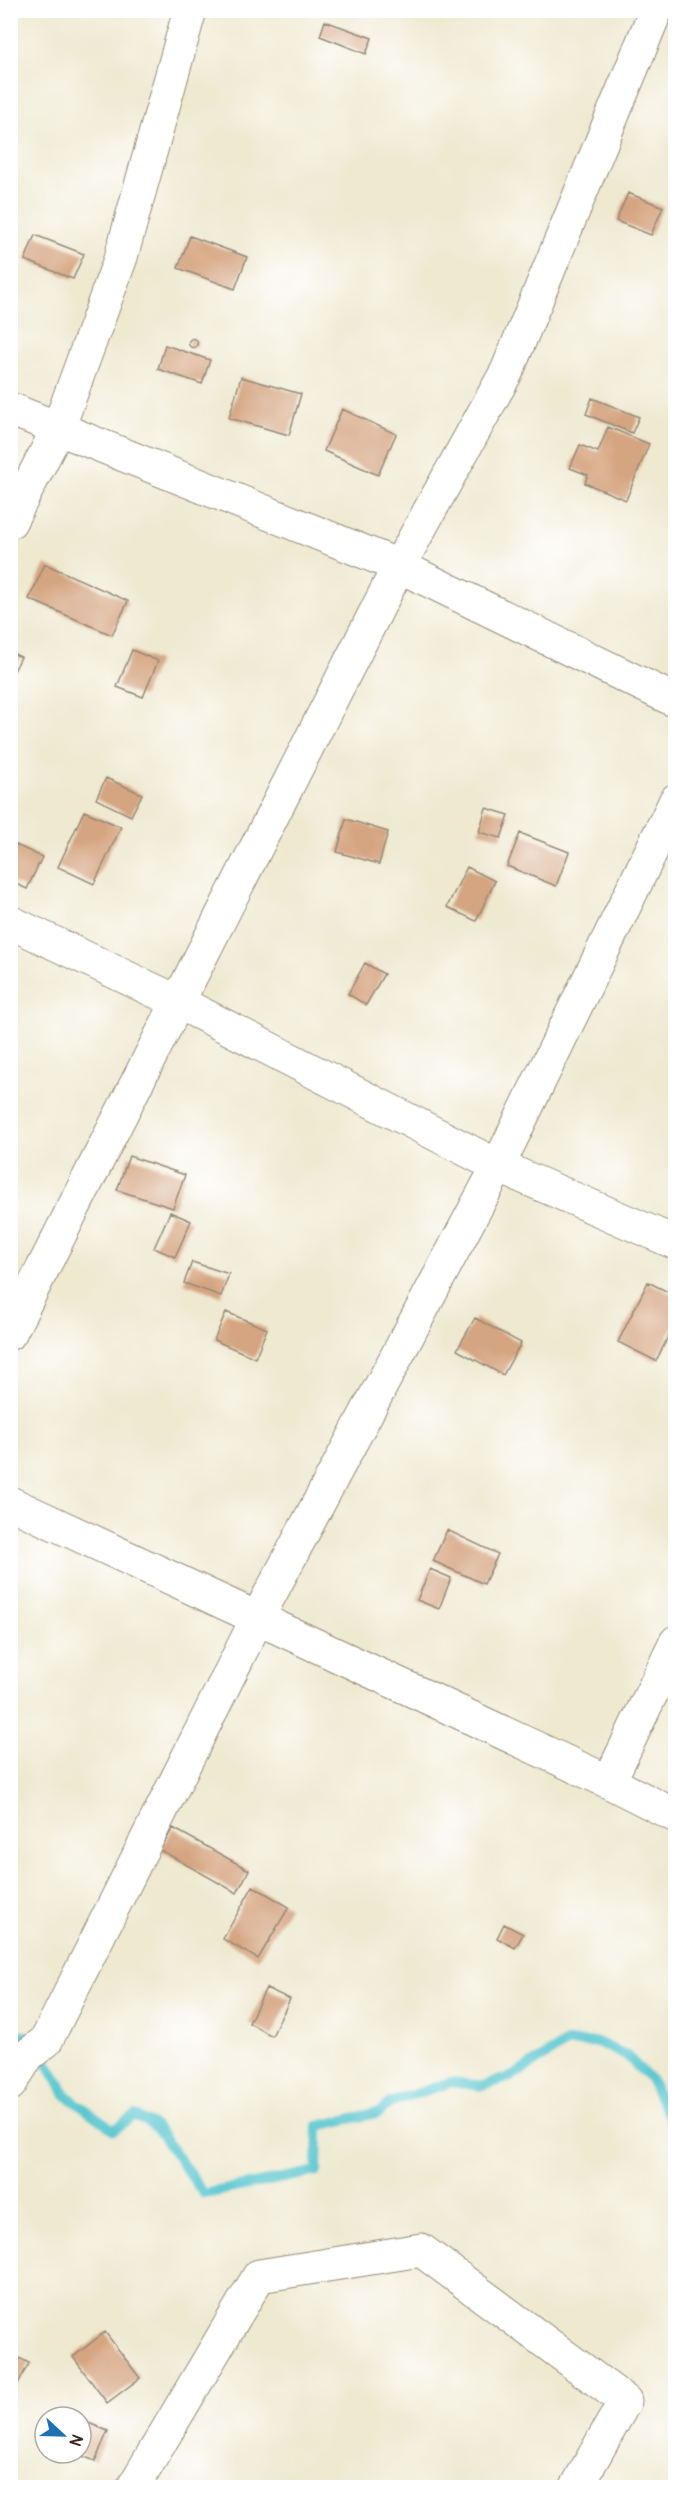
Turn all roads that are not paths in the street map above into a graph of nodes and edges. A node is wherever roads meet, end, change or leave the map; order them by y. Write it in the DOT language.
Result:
graph roads {
  1 [pos="190,10"];
  2 [pos="656,10"];
  3 [pos="10,409"];
  4 [pos="58,429"];
  5 [pos="10,522"];
  6 [pos="399,566"];
  7 [pos="675,701"];
  8 [pos="675,800"];
  9 [pos="10,922"];
  10 [pos="178,1002"];
  11 [pos="498,1166"];
  12 [pos="675,1243"];
  13 [pos="10,1333"];
  14 [pos="10,1503"];
  15 [pos="258,1617"];
  16 [pos="675,1642"];
  17 [pos="609,1782"];
  18 [pos="675,1816"];
  19 [pos="10,2084"];
  20 [pos="133,2487"];
  21 [pos="576,2487"];
  1 -- 4 [label="street"];
  2 -- 6 [label="street"];
  3 -- 4 [label="street"];
  4 -- 5 [label="street"];
  4 -- 6 [label="street"];
  6 -- 7 [label="street"];
  6 -- 10 [label="street"];
  8 -- 11 [label="street"];
  9 -- 10 [label="street"];
  10 -- 11 [label="street"];
  10 -- 13 [label="street"];
  11 -- 12 [label="street"];
  11 -- 15 [label="street"];
  14 -- 15 [label="street"];
  15 -- 17 [label="street"];
  15 -- 19 [label="street"];
  16 -- 17 [label="street"];
  17 -- 18 [label="street"];
  20 -- 21 [label="street"];
}
